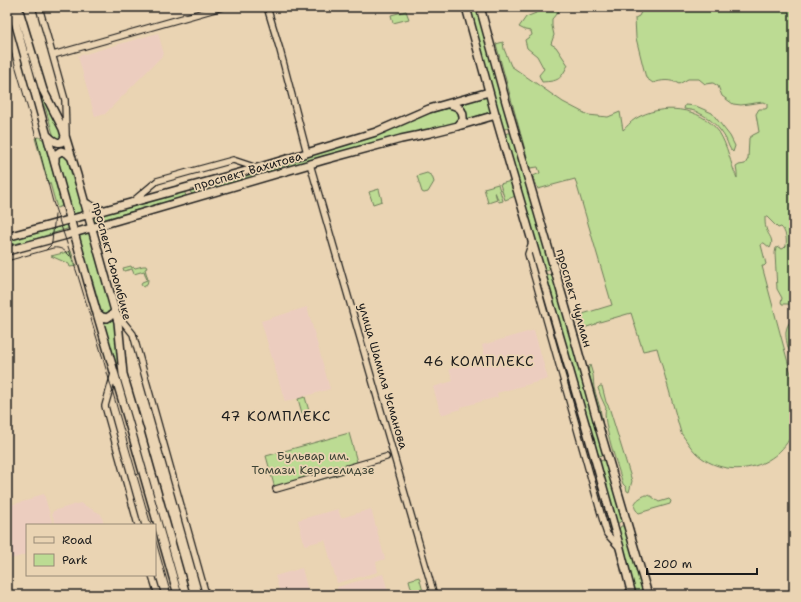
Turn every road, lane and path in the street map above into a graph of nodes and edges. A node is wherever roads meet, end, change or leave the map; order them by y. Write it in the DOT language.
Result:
graph roads {
  1 [pos="11,7"];
  2 [pos="18,7"];
  3 [pos="39,7"];
  4 [pos="222,7"];
  5 [pos="267,7"];
  6 [pos="466,7"];
  7 [pos="480,7"];
  8 [pos="53,55"];
  9 [pos="489,92"];
  10 [pos="449,104"];
  11 [pos="496,115"];
  12 [pos="458,126"];
  13 [pos="515,133"];
  14 [pos="48,136"];
  15 [pos="65,136"];
  16 [pos="502,137"];
  17 [pos="307,153"];
  18 [pos="72,158"];
  19 [pos="54,163"];
  20 [pos="310,164"];
  21 [pos="257,168"];
  22 [pos="191,186"];
  23 [pos="195,198"];
  24 [pos="84,202"];
  25 [pos="132,203"];
  26 [pos="67,207"];
  27 [pos="102,211"];
  28 [pos="88,215"];
  29 [pos="70,220"];
  30 [pos="63,222"];
  31 [pos="105,223"];
  32 [pos="91,227"];
  33 [pos="70,234"];
  34 [pos="7,237"];
  35 [pos="95,241"];
  36 [pos="532,241"];
  37 [pos="7,251"];
  38 [pos="553,264"];
  39 [pos="541,268"];
  40 [pos="116,311"];
  41 [pos="97,313"];
  42 [pos="114,374"];
  43 [pos="606,452"];
  44 [pos="594,454"];
  45 [pos="386,457"];
  46 [pos="276,489"];
  47 [pos="138,524"];
  48 [pos="628,526"];
  49 [pos="616,532"];
  50 [pos="620,548"];
  51 [pos="152,576"];
  52 [pos="158,595"];
  53 [pos="178,595"];
  54 [pos="186,595"];
  55 [pos="206,595"];
  56 [pos="434,595"];
  57 [pos="632,595"];
  58 [pos="648,595"];
  1 -- 14 [label="main road"];
  2 -- 15 [label="main road, проспект Сююмбике"];
  3 -- 8 [label="street"];
  4 -- 8 [label="street"];
  5 -- 17 [label="street"];
  6 -- 9 [label="main road, проспект Чулман"];
  7 -- 13 [label="main road, проспект Чулман"];
  8 -- 15 [label="street"];
  9 -- 10 [label="main road, проспект Вахитова"];
  9 -- 11 [label="main road, проспект Чулман"];
  10 -- 12 [label="main road"];
  10 -- 17 [label="main road, проспект Вахитова"];
  11 -- 12 [label="main road, проспект Вахитова"];
  11 -- 16 [label="main road, проспект Чулман"];
  12 -- 20 [label="main road, проспект Вахитова"];
  13 -- 16 [label="main road"];
  13 -- 38 [label="main road, проспект Чулман"];
  14 -- 15 [label="main road"];
  14 -- 19 [label="main road"];
  15 -- 18 [label="main road, проспект Сююмбике"];
  16 -- 36 [label="main road, проспект Чулман"];
  17 -- 21 [label="main road, проспект Вахитова"];
  18 -- 19 [label="main road"];
  18 -- 24 [label="main road, проспект Сююмбике"];
  19 -- 26 [label="main road"];
  20 -- 23 [label="main road, проспект Вахитова"];
  20 -- 56 [label="street, улица Шамиля Усманова"];
  21 -- 22 [label="main road, проспект Вахитова"];
  21 -- 25 [label="street"];
  22 -- 23 [label="main road"];
  22 -- 25 [label="main road, проспект Вахитова"];
  23 -- 31 [label="main road, проспект Вахитова"];
  24 -- 27 [label="main road"];
  24 -- 28 [label="main road, проспект Сююмбике"];
  25 -- 27 [label="main road, проспект Вахитова"];
  26 -- 29 [label="main road"];
  26 -- 30 [label="main road"];
  27 -- 28 [label="main road, проспект Вахитова"];
  28 -- 29 [label="main road, проспект Вахитова"];
  28 -- 32 [label="main road, проспект Сююмбике"];
  29 -- 30 [label="main road, проспект Вахитова"];
  29 -- 33 [label="main road"];
  30 -- 34 [label="main road, проспект Вахитова"];
  31 -- 32 [label="main road, проспект Вахитова"];
  31 -- 35 [label="main road"];
  32 -- 33 [label="main road, проспект Вахитова"];
  32 -- 35 [label="main road, проспект Сююмбике"];
  33 -- 37 [label="main road, проспект Вахитова"];
  33 -- 41 [label="main road"];
  35 -- 40 [label="main road, проспект Сююмбике"];
  36 -- 39 [label="main road, проспект Чулман"];
  36 -- 50 [label="street"];
  38 -- 39 [label="main road"];
  38 -- 43 [label="main road, проспект Чулман"];
  39 -- 44 [label="main road, проспект Чулман"];
  40 -- 41 [label="main road"];
  40 -- 54 [label="main road, проспект Сююмбике"];
  40 -- 55 [label="street"];
  41 -- 42 [label="main road"];
  42 -- 47 [label="street"];
  42 -- 53 [label="main road"];
  43 -- 44 [label="main road"];
  43 -- 48 [label="main road, проспект Чулман"];
  44 -- 49 [label="main road, проспект Чулман"];
  45 -- 46 [label="street"];
  48 -- 49 [label="main road"];
  48 -- 58 [label="main road, проспект Чулман"];
  49 -- 50 [label="main road, проспект Чулман"];
  50 -- 57 [label="main road, проспект Чулман"];
  51 -- 52 [label="street"];
}
